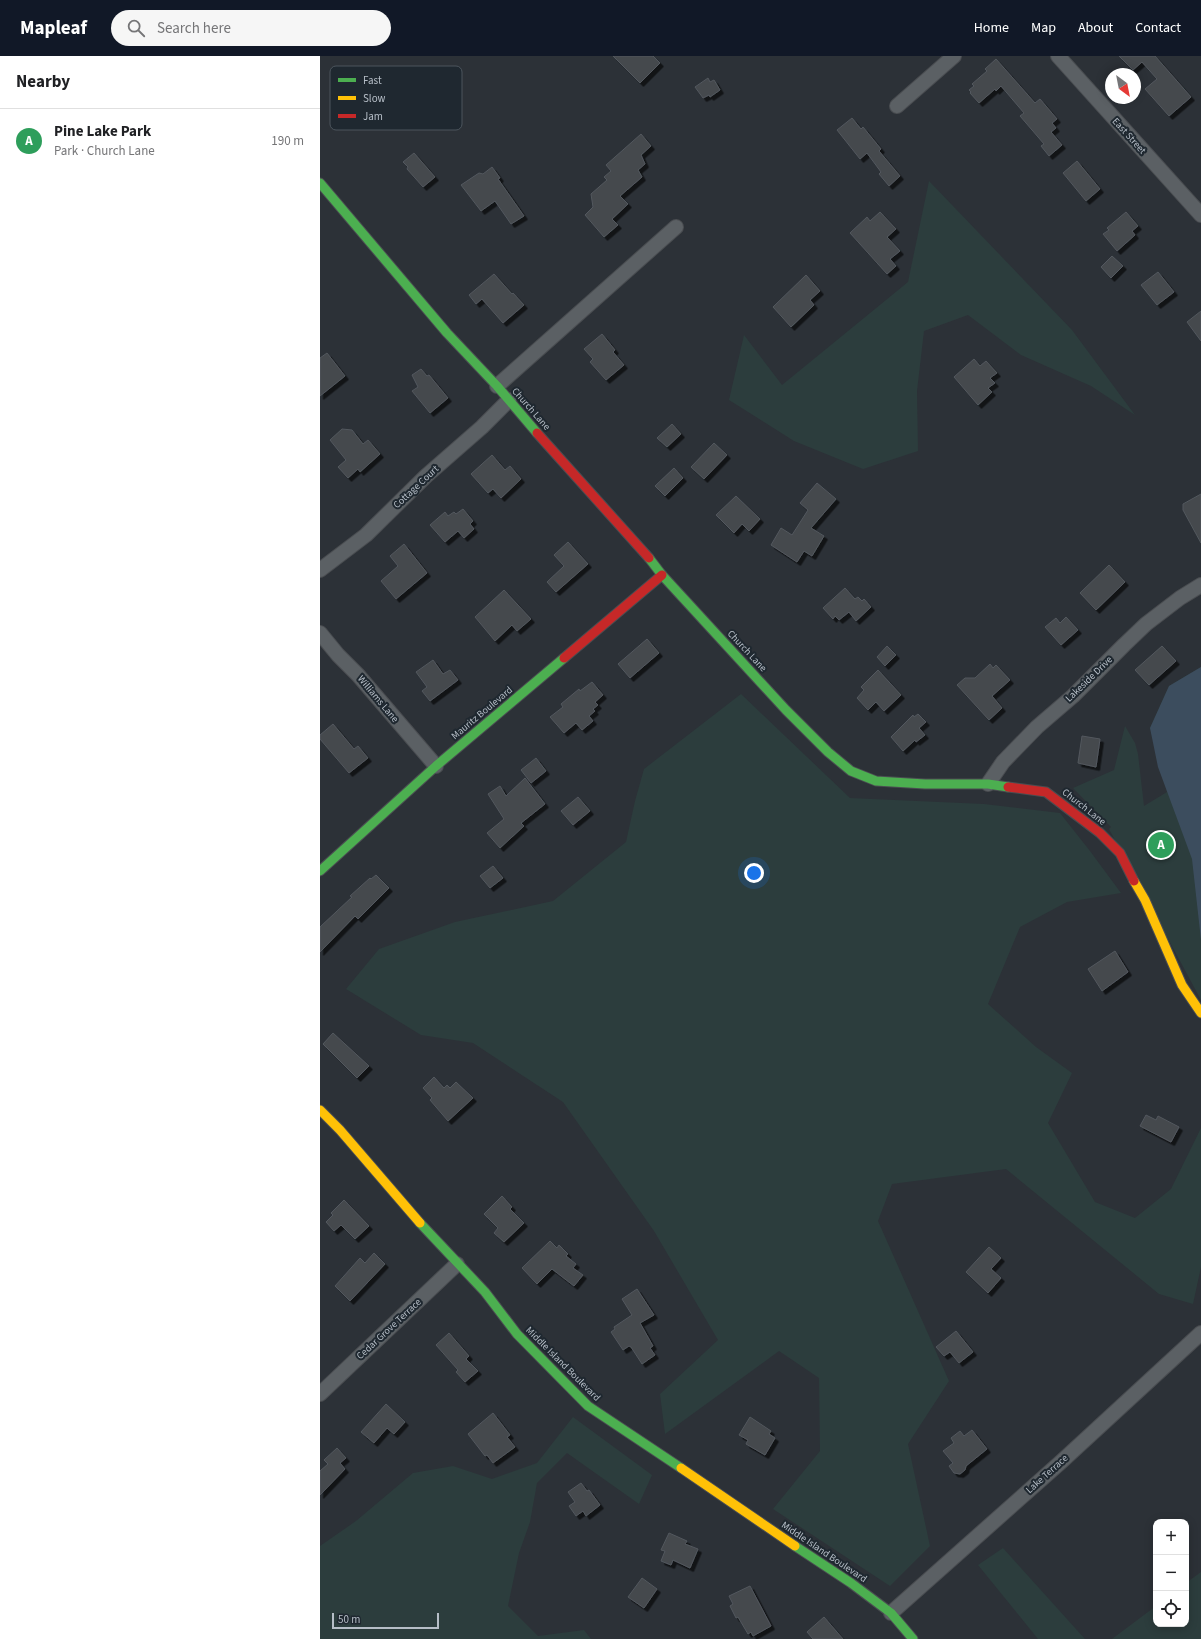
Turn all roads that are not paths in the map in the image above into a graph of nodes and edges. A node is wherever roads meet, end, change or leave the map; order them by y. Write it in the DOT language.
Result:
graph roads {
  1 [pos="954,56"];
  2 [pos="1058,56"];
  3 [pos="897,106"];
  4 [pos="320,183"];
  5 [pos="1201,215"];
  6 [pos="676,227"];
  7 [pos="497,386"];
  8 [pos="509,400"];
  9 [pos="320,570"];
  10 [pos="662,575"];
  11 [pos="1201,585"];
  12 [pos="320,634"];
  13 [pos="436,766"];
  14 [pos="988,784"];
  15 [pos="320,871"];
  16 [pos="1201,1013"];
  17 [pos="320,1110"];
  18 [pos="457,1264"];
  19 [pos="1201,1332"];
  20 [pos="320,1394"];
  21 [pos="891,1613"];
  22 [pos="913,1639"];
  1 -- 3 [label="street"];
  2 -- 5 [label="street, East Street"];
  4 -- 7 [label="street, Church Lane"];
  6 -- 7 [label="street"];
  7 -- 8 [label="street, Church Lane"];
  8 -- 9 [label="street, Cottage Court"];
  8 -- 10 [label="street, Church Lane"];
  10 -- 13 [label="street, Mauritz Boulevard"];
  10 -- 14 [label="street, Church Lane"];
  11 -- 14 [label="street, Lakeside Drive"];
  12 -- 13 [label="street, Williams Lane"];
  13 -- 15 [label="street, Mauritz Boulevard"];
  14 -- 16 [label="street, Church Lane"];
  17 -- 18 [label="street, Middle Island Boulevard"];
  18 -- 20 [label="street, Cedar Grove Terrace"];
  18 -- 21 [label="street, Middle Island Boulevard"];
  19 -- 21 [label="street, Lake Terrace"];
  21 -- 22 [label="street, Middle Island Boulevard"];
}
